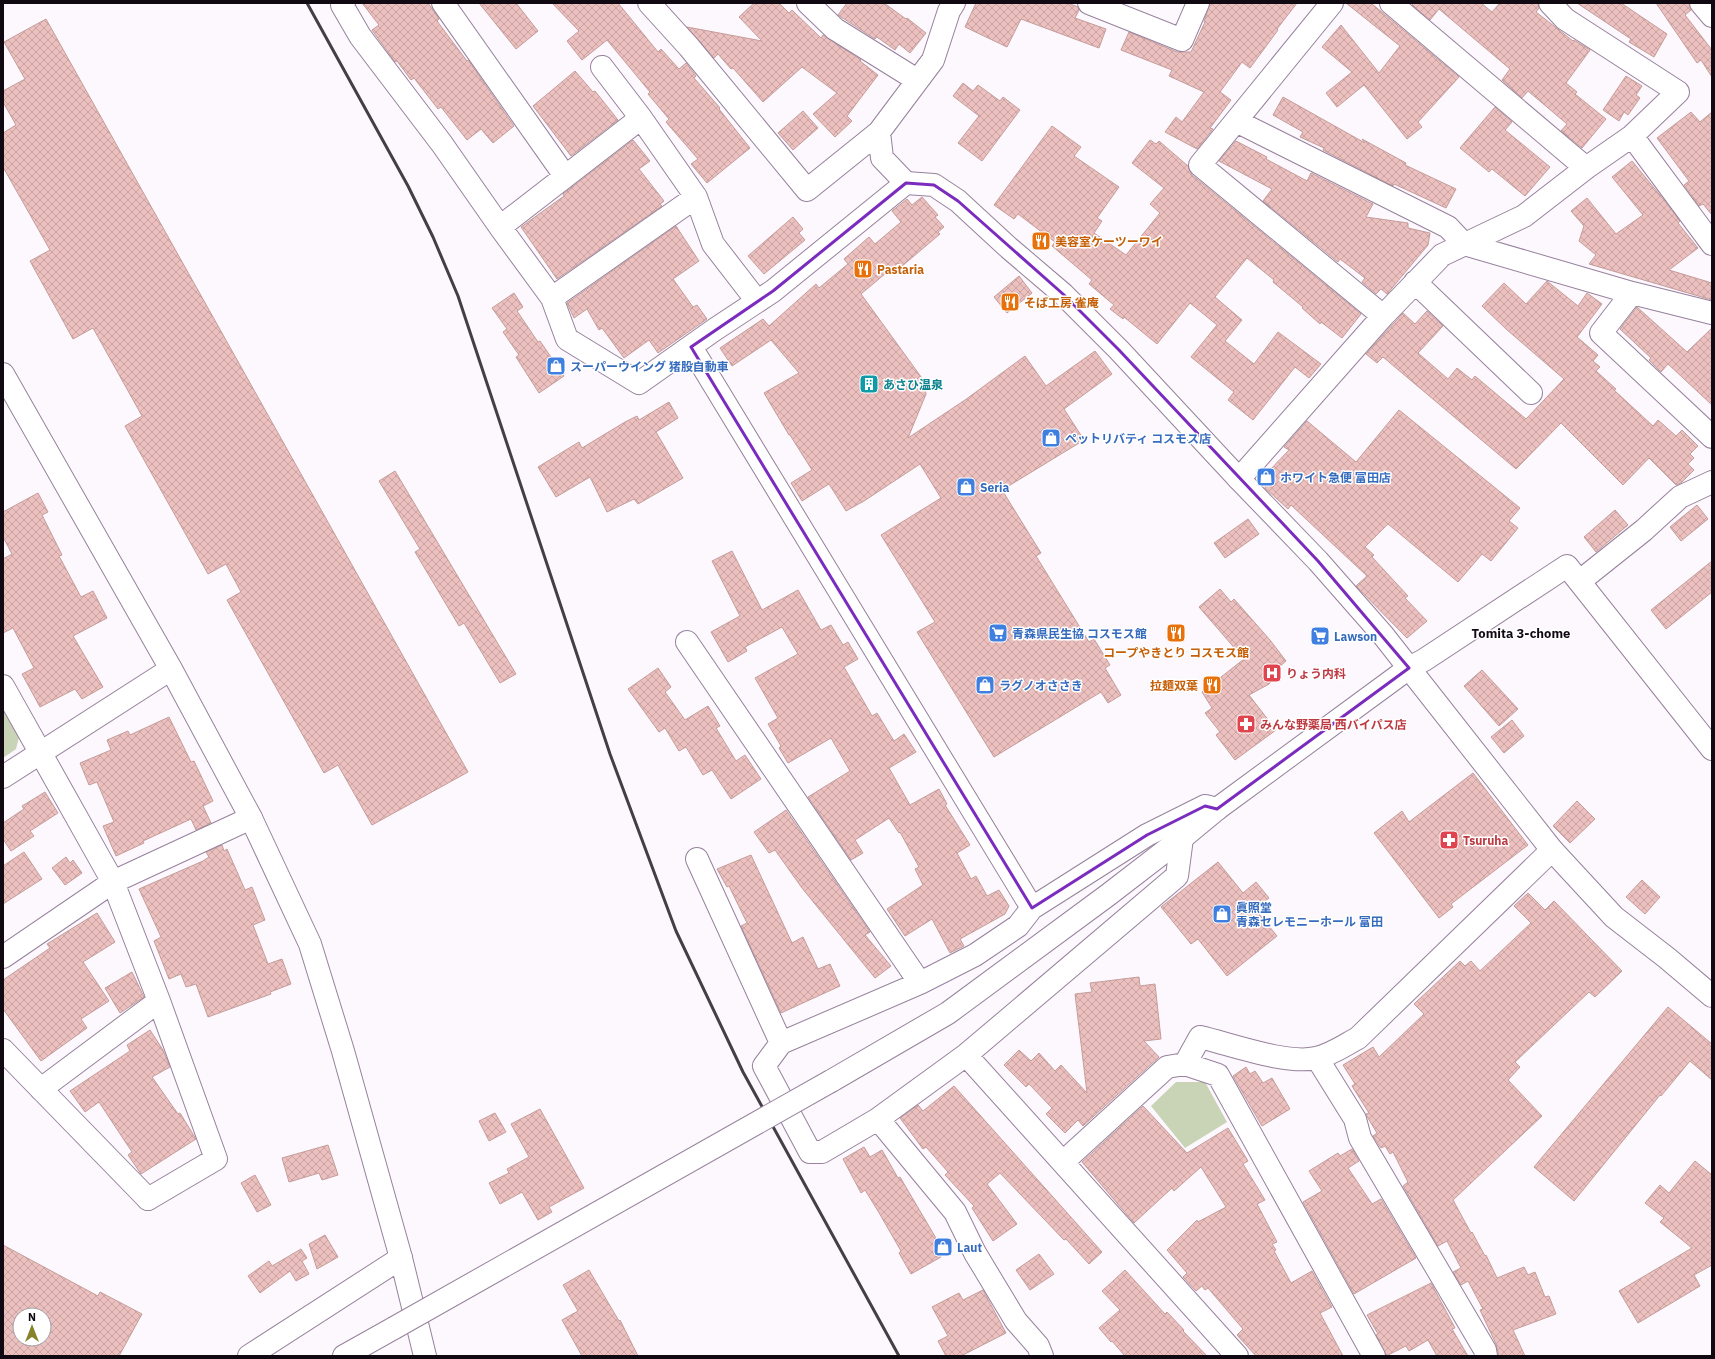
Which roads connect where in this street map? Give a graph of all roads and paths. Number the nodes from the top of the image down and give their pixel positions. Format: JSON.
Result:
{"nodes":[{"id":1,"x":344,"y":3,"type":"edge"},
{"id":2,"x":443,"y":3,"type":"edge"},
{"id":3,"x":649,"y":3,"type":"edge"},
{"id":4,"x":808,"y":3,"type":"edge"},
{"id":5,"x":954,"y":3,"type":"edge"},
{"id":6,"x":1089,"y":3,"type":"edge"},
{"id":7,"x":1198,"y":3,"type":"edge"},
{"id":8,"x":1332,"y":3,"type":"edge"},
{"id":9,"x":1391,"y":3,"type":"edge"},
{"id":10,"x":1550,"y":3,"type":"edge"},
{"id":11,"x":1701,"y":3,"type":"edge"},
{"id":12,"x":1712,"y":16,"type":"edge"},
{"id":13,"x":602,"y":67,"type":"dead end"},
{"id":14,"x":917,"y":80,"type":"junction"},
{"id":15,"x":641,"y":118,"type":"junction"},
{"id":16,"x":1236,"y":121,"type":"junction"},
{"id":17,"x":879,"y":132,"type":"junction"},
{"id":18,"x":1632,"y":136,"type":"junction"},
{"id":19,"x":1586,"y":168,"type":"junction"},
{"id":20,"x":565,"y":176,"type":"junction"},
{"id":21,"x":906,"y":183,"type":"junction"},
{"id":22,"x":696,"y":196,"type":"junction"},
{"id":23,"x":500,"y":227,"type":"junction"},
{"id":24,"x":1464,"y":244,"type":"junction"},
{"id":25,"x":1712,"y":244,"type":"edge"},
{"id":26,"x":1415,"y":282,"type":"junction"},
{"id":27,"x":1632,"y":292,"type":"junction"},
{"id":28,"x":552,"y":298,"type":"junction"},
{"id":29,"x":757,"y":302,"type":"junction"},
{"id":30,"x":1712,"y":313,"type":"edge"},
{"id":31,"x":1383,"y":316,"type":"junction"},
{"id":32,"x":692,"y":346,"type":"junction"},
{"id":33,"x":3,"y":374,"type":"edge"},
{"id":34,"x":1531,"y":393,"type":"dead end"},
{"id":35,"x":1712,"y":437,"type":"edge"},
{"id":36,"x":1239,"y":479,"type":"junction"},
{"id":37,"x":1712,"y":482,"type":"edge"},
{"id":38,"x":1580,"y":581,"type":"junction"},
{"id":39,"x":687,"y":642,"type":"dead end"},
{"id":40,"x":1409,"y":668,"type":"junction"},
{"id":41,"x":171,"y":669,"type":"junction"},
{"id":42,"x":3,"y":686,"type":"edge"},
{"id":43,"x":1712,"y":749,"type":"edge"},
{"id":44,"x":41,"y":753,"type":"junction"},
{"id":45,"x":3,"y":778,"type":"edge"},
{"id":46,"x":1218,"y":809,"type":"junction"},
{"id":47,"x":251,"y":818,"type":"junction"},
{"id":48,"x":1182,"y":838,"type":"junction"},
{"id":49,"x":1552,"y":850,"type":"junction"},
{"id":50,"x":697,"y":859,"type":"dead end"},
{"id":51,"x":113,"y":882,"type":"junction"},
{"id":52,"x":1032,"y":908,"type":"junction"},
{"id":53,"x":3,"y":957,"type":"edge"},
{"id":54,"x":920,"y":983,"type":"junction"},
{"id":55,"x":1712,"y":996,"type":"edge"},
{"id":56,"x":160,"y":1001,"type":"junction"},
{"id":57,"x":780,"y":1043,"type":"junction"},
{"id":58,"x":3,"y":1050,"type":"edge"},
{"id":59,"x":966,"y":1055,"type":"junction"},
{"id":60,"x":1317,"y":1058,"type":"junction"},
{"id":61,"x":1184,"y":1064,"type":"junction"},
{"id":62,"x":41,"y":1089,"type":"junction"},
{"id":63,"x":878,"y":1119,"type":"junction"},
{"id":64,"x":1063,"y":1162,"type":"junction"},
{"id":65,"x":401,"y":1258,"type":"junction"},
{"id":66,"x":250,"y":1356,"type":"edge"},
{"id":67,"x":344,"y":1356,"type":"edge"},
{"id":68,"x":425,"y":1356,"type":"edge"},
{"id":69,"x":1042,"y":1356,"type":"edge"},
{"id":70,"x":1237,"y":1356,"type":"edge"},
{"id":71,"x":1374,"y":1356,"type":"edge"},
{"id":72,"x":1486,"y":1356,"type":"edge"}],
"edges":[{"from":1,"to":23,"type":"street"},
{"from":2,"to":20,"type":"street"},
{"from":3,"to":17,"type":"street"},
{"from":4,"to":14,"type":"street"},
{"from":5,"to":14,"type":"street"},
{"from":6,"to":7,"type":"street"},
{"from":8,"to":16,"type":"street"},
{"from":9,"to":19,"type":"street"},
{"from":10,"to":18,"type":"street"},
{"from":11,"to":12,"type":"street"},
{"from":13,"to":15,"type":"street"},
{"from":14,"to":17,"type":"street"},
{"from":15,"to":20,"type":"street"},
{"from":15,"to":22,"type":"street"},
{"from":16,"to":24,"type":"street"},
{"from":16,"to":31,"type":"street"},
{"from":17,"to":21,"type":"street"},
{"from":18,"to":19,"type":"street"},
{"from":18,"to":25,"type":"street"},
{"from":19,"to":24,"type":"street"},
{"from":20,"to":23,"type":"street"},
{"from":21,"to":29,"type":"street"},
{"from":21,"to":36,"type":"street"},
{"from":22,"to":28,"type":"street"},
{"from":22,"to":29,"type":"street"},
{"from":23,"to":28,"type":"street"},
{"from":24,"to":26,"type":"street"},
{"from":24,"to":27,"type":"street"},
{"from":26,"to":31,"type":"street"},
{"from":26,"to":34,"type":"street"},
{"from":27,"to":30,"type":"street"},
{"from":27,"to":35,"type":"street"},
{"from":28,"to":32,"type":"street"},
{"from":29,"to":32,"type":"street"},
{"from":31,"to":36,"type":"street"},
{"from":32,"to":52,"type":"street"},
{"from":33,"to":41,"type":"street"},
{"from":36,"to":40,"type":"street"},
{"from":37,"to":38,"type":"street"},
{"from":38,"to":40,"type":"street"},
{"from":38,"to":43,"type":"street"},
{"from":39,"to":54,"type":"street"},
{"from":40,"to":46,"type":"street"},
{"from":40,"to":49,"type":"street"},
{"from":41,"to":44,"type":"street"},
{"from":41,"to":47,"type":"street"},
{"from":42,"to":44,"type":"street"},
{"from":44,"to":45,"type":"street"},
{"from":44,"to":51,"type":"street"},
{"from":46,"to":48,"type":"street"},
{"from":46,"to":52,"type":"street"},
{"from":47,"to":51,"type":"street"},
{"from":47,"to":65,"type":"street"},
{"from":48,"to":59,"type":"street"},
{"from":48,"to":67,"type":"street","bridge":true},
{"from":49,"to":55,"type":"street"},
{"from":49,"to":60,"type":"street"},
{"from":50,"to":57,"type":"street"},
{"from":51,"to":53,"type":"street"},
{"from":51,"to":56,"type":"street"},
{"from":52,"to":54,"type":"street"},
{"from":54,"to":57,"type":"street"},
{"from":56,"to":62,"type":"street"},
{"from":56,"to":62,"type":"street"},
{"from":57,"to":63,"type":"street"},
{"from":58,"to":62,"type":"street"},
{"from":59,"to":63,"type":"street"},
{"from":59,"to":64,"type":"street"},
{"from":60,"to":61,"type":"street"},
{"from":60,"to":72,"type":"street"},
{"from":61,"to":64,"type":"street"},
{"from":61,"to":71,"type":"street"},
{"from":63,"to":69,"type":"street"},
{"from":64,"to":70,"type":"street"},
{"from":65,"to":66,"type":"street"},
{"from":65,"to":68,"type":"street"}]}
